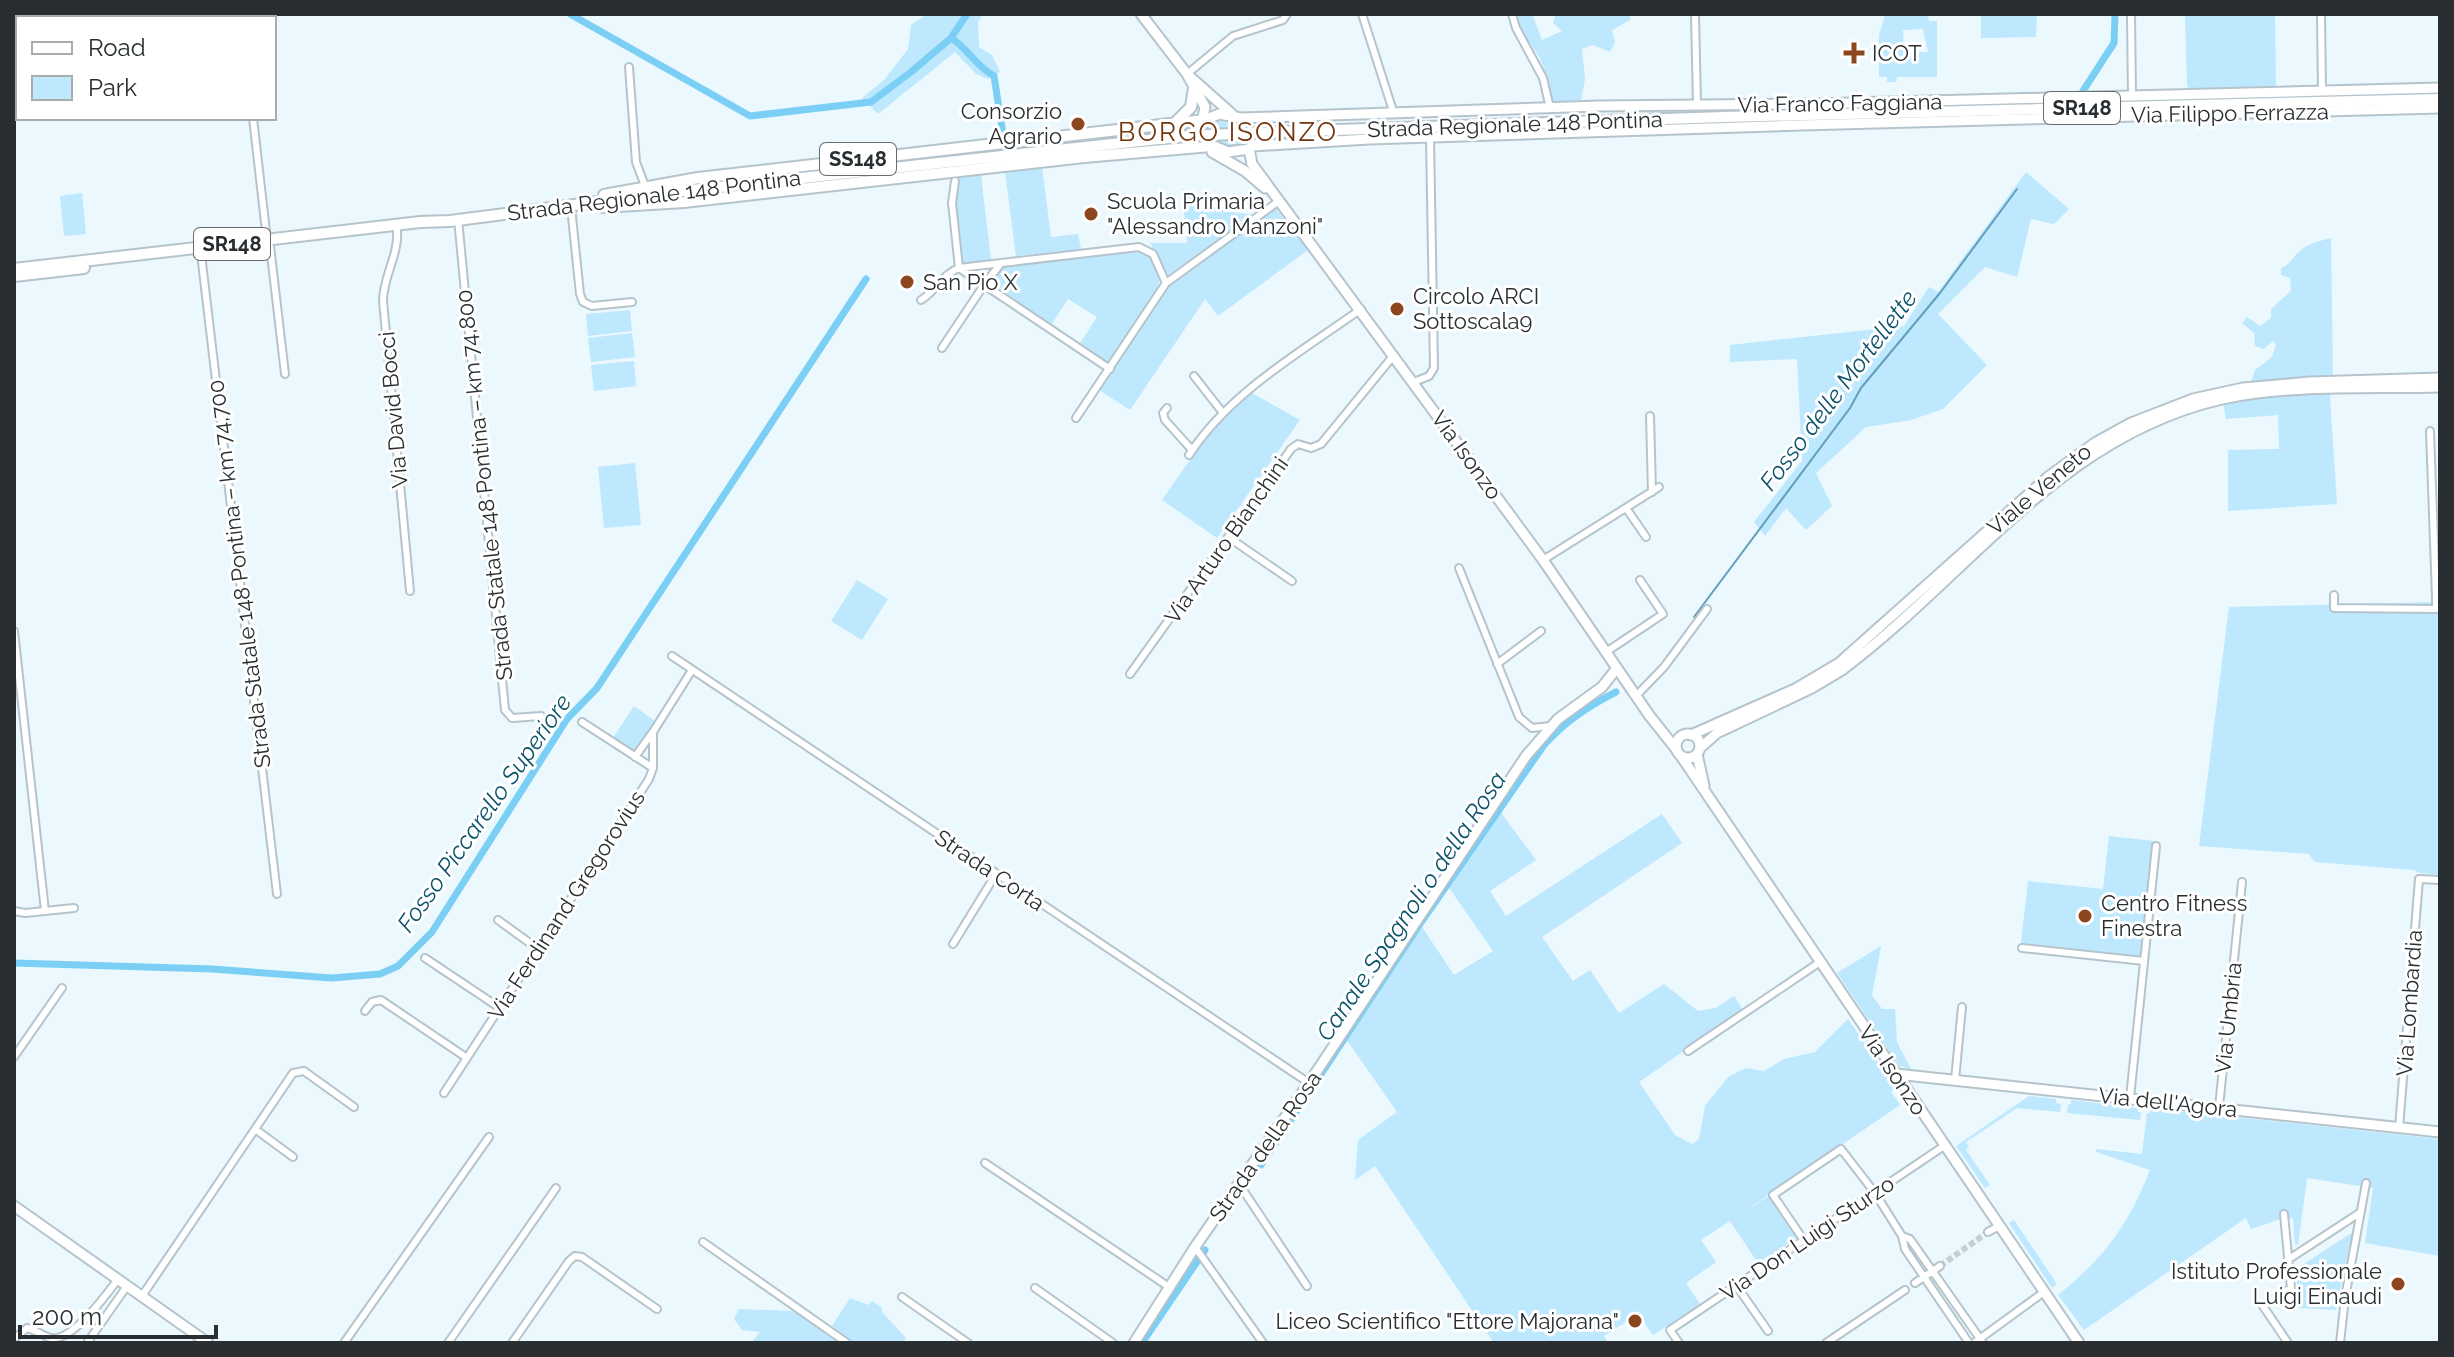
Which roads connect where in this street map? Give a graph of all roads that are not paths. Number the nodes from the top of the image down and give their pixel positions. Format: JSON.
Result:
{"nodes":[{"id":1,"x":1141,"y":14,"type":"edge"},
{"id":2,"x":1287,"y":14,"type":"edge"},
{"id":3,"x":1362,"y":14,"type":"edge"},
{"id":4,"x":1512,"y":14,"type":"edge"},
{"id":5,"x":1695,"y":14,"type":"edge"},
{"id":6,"x":2131,"y":14,"type":"edge"},
{"id":7,"x":2321,"y":14,"type":"edge"},
{"id":8,"x":629,"y":67,"type":"dead end"},
{"id":9,"x":1187,"y":74,"type":"junction"},
{"id":10,"x":1194,"y":88,"type":"junction"},
{"id":11,"x":2440,"y":88,"type":"edge"},
{"id":12,"x":2322,"y":92,"type":"junction"},
{"id":13,"x":2132,"y":97,"type":"junction"},
{"id":14,"x":2440,"y":99,"type":"edge"},
{"id":15,"x":1219,"y":104,"type":"junction"},
{"id":16,"x":1697,"y":105,"type":"junction"},
{"id":17,"x":1550,"y":108,"type":"junction"},
{"id":18,"x":2440,"y":108,"type":"edge"},
{"id":19,"x":1394,"y":114,"type":"junction"},
{"id":20,"x":1238,"y":117,"type":"junction"},
{"id":21,"x":1267,"y":117,"type":"junction"},
{"id":22,"x":253,"y":120,"type":"edge"},
{"id":23,"x":1205,"y":120,"type":"junction"},
{"id":24,"x":1175,"y":123,"type":"junction"},
{"id":25,"x":1430,"y":138,"type":"junction"},
{"id":26,"x":1272,"y":144,"type":"junction"},
{"id":27,"x":1211,"y":146,"type":"junction"},
{"id":28,"x":1197,"y":147,"type":"junction"},
{"id":29,"x":1251,"y":147,"type":"junction"},
{"id":30,"x":1232,"y":152,"type":"junction"},
{"id":31,"x":1256,"y":174,"type":"junction"},
{"id":32,"x":956,"y":176,"type":"junction"},
{"id":33,"x":645,"y":186,"type":"junction"},
{"id":34,"x":1279,"y":201,"type":"junction"},
{"id":35,"x":571,"y":207,"type":"junction"},
{"id":36,"x":544,"y":208,"type":"junction"},
{"id":37,"x":454,"y":220,"type":"junction"},
{"id":38,"x":397,"y":231,"type":"junction"},
{"id":39,"x":269,"y":243,"type":"junction"},
{"id":40,"x":201,"y":254,"type":"junction"},
{"id":41,"x":1002,"y":264,"type":"junction"},
{"id":42,"x":959,"y":268,"type":"junction"},
{"id":43,"x":14,"y":269,"type":"edge"},
{"id":44,"x":14,"y":276,"type":"edge"},
{"id":45,"x":1166,"y":283,"type":"junction"},
{"id":46,"x":984,"y":285,"type":"junction"},
{"id":47,"x":1004,"y":299,"type":"junction"},
{"id":48,"x":921,"y":300,"type":"dead end"},
{"id":49,"x":632,"y":302,"type":"dead end"},
{"id":50,"x":1361,"y":309,"type":"junction"},
{"id":51,"x":942,"y":348,"type":"dead end"},
{"id":52,"x":1394,"y":355,"type":"junction"},
{"id":53,"x":1110,"y":369,"type":"junction"},
{"id":54,"x":285,"y":374,"type":"dead end"},
{"id":55,"x":1194,"y":376,"type":"dead end"},
{"id":56,"x":2440,"y":378,"type":"edge"},
{"id":57,"x":1414,"y":382,"type":"junction"},
{"id":58,"x":2440,"y":387,"type":"edge"},
{"id":59,"x":1167,"y":408,"type":"dead end"},
{"id":60,"x":1223,"y":413,"type":"junction"},
{"id":61,"x":1650,"y":416,"type":"dead end"},
{"id":62,"x":1076,"y":418,"type":"dead end"},
{"id":63,"x":2430,"y":431,"type":"dead end"},
{"id":64,"x":1626,"y":508,"type":"junction"},
{"id":65,"x":1228,"y":537,"type":"junction"},
{"id":66,"x":1646,"y":537,"type":"dead end"},
{"id":67,"x":1543,"y":560,"type":"junction"},
{"id":68,"x":1459,"y":568,"type":"dead end"},
{"id":69,"x":1640,"y":580,"type":"dead end"},
{"id":70,"x":1292,"y":581,"type":"dead end"},
{"id":71,"x":410,"y":591,"type":"dead end"},
{"id":72,"x":2334,"y":595,"type":"dead end"},
{"id":73,"x":2438,"y":597,"type":"edge"},
{"id":74,"x":1707,"y":609,"type":"dead end"},
{"id":75,"x":14,"y":631,"type":"edge"},
{"id":76,"x":1541,"y":631,"type":"dead end"},
{"id":77,"x":1606,"y":652,"type":"junction"},
{"id":78,"x":672,"y":656,"type":"dead end"},
{"id":79,"x":1497,"y":664,"type":"junction"},
{"id":80,"x":1617,"y":668,"type":"junction"},
{"id":81,"x":692,"y":670,"type":"junction"},
{"id":82,"x":1130,"y":674,"type":"dead end"},
{"id":83,"x":1627,"y":683,"type":"junction"},
{"id":84,"x":1602,"y":687,"type":"junction"},
{"id":85,"x":1636,"y":696,"type":"junction"},
{"id":86,"x":1649,"y":715,"type":"junction"},
{"id":87,"x":541,"y":716,"type":"dead end"},
{"id":88,"x":582,"y":722,"type":"dead end"},
{"id":89,"x":1551,"y":726,"type":"junction"},
{"id":90,"x":653,"y":732,"type":"junction"},
{"id":91,"x":1688,"y":735,"type":"junction"},
{"id":92,"x":1698,"y":751,"type":"junction"},
{"id":93,"x":1679,"y":752,"type":"junction"},
{"id":94,"x":635,"y":757,"type":"junction"},
{"id":95,"x":653,"y":768,"type":"junction"},
{"id":96,"x":1708,"y":797,"type":"junction"},
{"id":97,"x":2156,"y":846,"type":"dead end"},
{"id":98,"x":996,"y":874,"type":"junction"},
{"id":99,"x":2440,"y":880,"type":"edge"},
{"id":100,"x":2242,"y":882,"type":"dead end"},
{"id":101,"x":277,"y":894,"type":"dead end"},
{"id":102,"x":74,"y":908,"type":"dead end"},
{"id":103,"x":14,"y":911,"type":"edge"},
{"id":104,"x":45,"y":911,"type":"junction"},
{"id":105,"x":498,"y":920,"type":"dead end"},
{"id":106,"x":953,"y":944,"type":"dead end"},
{"id":107,"x":2022,"y":948,"type":"dead end"},
{"id":108,"x":538,"y":949,"type":"junction"},
{"id":109,"x":425,"y":958,"type":"dead end"},
{"id":110,"x":2144,"y":961,"type":"junction"},
{"id":111,"x":1820,"y":962,"type":"junction"},
{"id":112,"x":62,"y":988,"type":"dead end"},
{"id":113,"x":1962,"y":1007,"type":"dead end"},
{"id":114,"x":500,"y":1008,"type":"junction"},
{"id":115,"x":365,"y":1011,"type":"dead end"},
{"id":116,"x":1688,"y":1051,"type":"dead end"},
{"id":117,"x":14,"y":1057,"type":"edge"},
{"id":118,"x":467,"y":1058,"type":"junction"},
{"id":119,"x":1896,"y":1074,"type":"junction"},
{"id":120,"x":1955,"y":1080,"type":"junction"},
{"id":121,"x":1309,"y":1083,"type":"junction"},
{"id":122,"x":444,"y":1093,"type":"dead end"},
{"id":123,"x":2130,"y":1098,"type":"junction"},
{"id":124,"x":354,"y":1107,"type":"dead end"},
{"id":125,"x":2219,"y":1107,"type":"junction"},
{"id":126,"x":2399,"y":1128,"type":"junction"},
{"id":127,"x":255,"y":1129,"type":"junction"},
{"id":128,"x":2440,"y":1132,"type":"edge"},
{"id":129,"x":489,"y":1137,"type":"dead end"},
{"id":130,"x":1944,"y":1146,"type":"junction"},
{"id":131,"x":293,"y":1157,"type":"dead end"},
{"id":132,"x":985,"y":1163,"type":"dead end"},
{"id":133,"x":2366,"y":1183,"type":"dead end"},
{"id":134,"x":1239,"y":1184,"type":"junction"},
{"id":135,"x":556,"y":1188,"type":"dead end"},
{"id":136,"x":1875,"y":1193,"type":"junction"},
{"id":137,"x":14,"y":1206,"type":"edge"},
{"id":138,"x":2361,"y":1212,"type":"junction"},
{"id":139,"x":2284,"y":1214,"type":"dead end"},
{"id":140,"x":1999,"y":1226,"type":"junction"},
{"id":141,"x":1988,"y":1232,"type":"tunnel mouth"},
{"id":142,"x":1902,"y":1236,"type":"junction"},
{"id":143,"x":1803,"y":1239,"type":"junction"},
{"id":144,"x":703,"y":1242,"type":"dead end"},
{"id":145,"x":1195,"y":1247,"type":"junction"},
{"id":146,"x":2289,"y":1259,"type":"junction"},
{"id":147,"x":1940,"y":1266,"type":"tunnel mouth"},
{"id":148,"x":1932,"y":1271,"type":"junction"},
{"id":149,"x":1924,"y":1277,"type":"junction"},
{"id":150,"x":118,"y":1279,"type":"junction"},
{"id":151,"x":1915,"y":1283,"type":"dead end"},
{"id":152,"x":1736,"y":1285,"type":"junction"},
{"id":153,"x":127,"y":1286,"type":"junction"},
{"id":154,"x":1307,"y":1286,"type":"dead end"},
{"id":155,"x":1169,"y":1287,"type":"junction"},
{"id":156,"x":1035,"y":1288,"type":"dead end"},
{"id":157,"x":1905,"y":1290,"type":"dead end"},
{"id":158,"x":2044,"y":1292,"type":"junction"},
{"id":159,"x":142,"y":1296,"type":"junction"},
{"id":160,"x":902,"y":1297,"type":"dead end"},
{"id":161,"x":657,"y":1309,"type":"dead end"},
{"id":162,"x":1768,"y":1331,"type":"dead end"},
{"id":163,"x":14,"y":1339,"type":"edge"},
{"id":164,"x":58,"y":1340,"type":"edge"},
{"id":165,"x":1976,"y":1342,"type":"edge"},
{"id":166,"x":87,"y":1343,"type":"edge"},
{"id":167,"x":208,"y":1343,"type":"edge"},
{"id":168,"x":344,"y":1343,"type":"edge"},
{"id":169,"x":448,"y":1343,"type":"edge"},
{"id":170,"x":512,"y":1343,"type":"edge"},
{"id":171,"x":847,"y":1343,"type":"edge"},
{"id":172,"x":968,"y":1343,"type":"edge"},
{"id":173,"x":1113,"y":1343,"type":"edge"},
{"id":174,"x":1134,"y":1343,"type":"edge"},
{"id":175,"x":1263,"y":1343,"type":"edge"},
{"id":176,"x":1679,"y":1343,"type":"edge"},
{"id":177,"x":1826,"y":1343,"type":"edge"},
{"id":178,"x":2079,"y":1343,"type":"edge"},
{"id":179,"x":2288,"y":1343,"type":"edge"},
{"id":180,"x":2340,"y":1343,"type":"edge"}],
"edges":[{"from":1,"to":9,"type":"street"},
{"from":2,"to":9,"type":"street"},
{"from":3,"to":19,"type":"street"},
{"from":4,"to":17,"type":"street"},
{"from":5,"to":16,"type":"street"},
{"from":6,"to":13,"type":"street"},
{"from":7,"to":12,"type":"street"},
{"from":8,"to":33,"type":"street"},
{"from":9,"to":10,"type":"street"},
{"from":9,"to":15,"type":"street"},
{"from":10,"to":23,"type":"street"},
{"from":10,"to":24,"type":"main road"},
{"from":11,"to":12,"type":"street","name":"Via Franco Faggiana"},
{"from":12,"to":13,"type":"street","name":"Via Franco Faggiana"},
{"from":13,"to":16,"type":"street","name":"Via Franco Faggiana"},
{"from":14,"to":36,"type":"main road","name":"Strada Regionale 148 Pontina","number":"SR148","bridge":true},
{"from":15,"to":20,"type":"street"},
{"from":15,"to":21,"type":"street"},
{"from":16,"to":17,"type":"street","name":"Via Franco Faggiana"},
{"from":17,"to":19,"type":"street","name":"Via Franco Faggiana"},
{"from":18,"to":25,"type":"street","name":"Via Filippo Ferrazza"},
{"from":19,"to":21,"type":"street","name":"Via Franco Faggiana"},
{"from":20,"to":21,"type":"street","name":"Via Franco Faggiana"},
{"from":20,"to":23,"type":"street"},
{"from":20,"to":29,"type":"street"},
{"from":22,"to":39,"type":"street"},
{"from":23,"to":24,"type":"main road","number":"SS148"},
{"from":23,"to":27,"type":"street"},
{"from":24,"to":33,"type":"main road","number":"SS148"},
{"from":25,"to":26,"type":"street","name":"Via Filippo Ferrazza"},
{"from":25,"to":57,"type":"street"},
{"from":26,"to":29,"type":"street","name":"Via Filippo Ferrazza"},
{"from":26,"to":31,"type":"street"},
{"from":27,"to":28,"type":"main road"},
{"from":27,"to":30,"type":"street"},
{"from":28,"to":31,"type":"street"},
{"from":28,"to":32,"type":"main road"},
{"from":29,"to":30,"type":"street"},
{"from":29,"to":31,"type":"street"},
{"from":30,"to":31,"type":"street"},
{"from":31,"to":34,"type":"street","name":"Via Isonzo"},
{"from":32,"to":35,"type":"main road"},
{"from":32,"to":42,"type":"street"},
{"from":33,"to":36,"type":"main road","number":"SS148"},
{"from":34,"to":45,"type":"street"},
{"from":34,"to":50,"type":"street","name":"Via Isonzo"},
{"from":35,"to":36,"type":"main road"},
{"from":35,"to":49,"type":"street"},
{"from":36,"to":37,"type":"main road","name":"Strada Regionale 148 Pontina","number":"SR148"},
{"from":37,"to":38,"type":"main road","name":"Strada Regionale 148 Pontina","number":"SR148"},
{"from":37,"to":39,"type":"main road","name":"Strada Regionale 148 Pontina","number":"SR148"},
{"from":37,"to":87,"type":"street","name":"Strada Statale 148 Pontina – km 74,800"},
{"from":38,"to":39,"type":"main road","name":"Strada Regionale 148 Pontina","number":"SR148"},
{"from":38,"to":71,"type":"street","name":"Via David Bocci"},
{"from":39,"to":40,"type":"main road","name":"Strada Regionale 148 Pontina","number":"SR148"},
{"from":39,"to":43,"type":"main road","name":"Strada Regionale 148 Pontina","number":"SR148"},
{"from":39,"to":54,"type":"street"},
{"from":40,"to":44,"type":"main road","name":"Strada Regionale 148 Pontina","number":"SR148"},
{"from":40,"to":101,"type":"street","name":"Strada Statale 148 Pontina – km 74,700"},
{"from":41,"to":42,"type":"street"},
{"from":41,"to":45,"type":"street"},
{"from":41,"to":47,"type":"street"},
{"from":42,"to":46,"type":"street"},
{"from":42,"to":48,"type":"street"},
{"from":45,"to":53,"type":"street"},
{"from":46,"to":47,"type":"street"},
{"from":46,"to":51,"type":"street"},
{"from":47,"to":53,"type":"street"},
{"from":50,"to":52,"type":"street","name":"Via Isonzo"},
{"from":50,"to":60,"type":"street"},
{"from":52,"to":57,"type":"street","name":"Via Isonzo"},
{"from":52,"to":65,"type":"street","name":"Via Arturo Bianchini"},
{"from":53,"to":62,"type":"street"},
{"from":55,"to":60,"type":"street"},
{"from":56,"to":91,"type":"street","name":"Viale Veneto"},
{"from":57,"to":67,"type":"street","name":"Via Isonzo"},
{"from":58,"to":92,"type":"street","name":"Viale Veneto"},
{"from":59,"to":60,"type":"street"},
{"from":61,"to":64,"type":"street"},
{"from":63,"to":73,"type":"street"},
{"from":64,"to":66,"type":"street"},
{"from":64,"to":67,"type":"street"},
{"from":65,"to":70,"type":"street"},
{"from":65,"to":82,"type":"street","name":"Via Arturo Bianchini"},
{"from":67,"to":77,"type":"street","name":"Via Isonzo"},
{"from":68,"to":79,"type":"street"},
{"from":69,"to":77,"type":"street"},
{"from":72,"to":73,"type":"street"},
{"from":74,"to":85,"type":"street"},
{"from":75,"to":104,"type":"street"},
{"from":76,"to":79,"type":"street"},
{"from":77,"to":80,"type":"street","name":"Via Isonzo"},
{"from":78,"to":81,"type":"street","name":"Strada Corta"},
{"from":79,"to":89,"type":"street"},
{"from":80,"to":83,"type":"street","name":"Via Isonzo"},
{"from":80,"to":84,"type":"street","name":"Strada della Rosa"},
{"from":81,"to":90,"type":"street"},
{"from":81,"to":98,"type":"street","name":"Strada Corta"},
{"from":83,"to":84,"type":"street","name":"Strada della Rosa"},
{"from":83,"to":85,"type":"street","name":"Via Isonzo"},
{"from":84,"to":89,"type":"street","name":"Strada della Rosa"},
{"from":85,"to":86,"type":"street","name":"Via Isonzo"},
{"from":86,"to":91,"type":"street","name":"Via Isonzo"},
{"from":86,"to":93,"type":"street","name":"Via Isonzo"},
{"from":88,"to":94,"type":"street"},
{"from":89,"to":121,"type":"street","name":"Strada della Rosa"},
{"from":90,"to":94,"type":"street"},
{"from":90,"to":95,"type":"street","name":"Via Ferdinand Gregorovius"},
{"from":91,"to":92,"type":"street","name":"Via Isonzo"},
{"from":91,"to":93,"type":"street"},
{"from":92,"to":93,"type":"street"},
{"from":92,"to":96,"type":"street","name":"Via Isonzo"},
{"from":93,"to":96,"type":"street","name":"Via Isonzo"},
{"from":94,"to":95,"type":"street"},
{"from":95,"to":108,"type":"street","name":"Via Ferdinand Gregorovius"},
{"from":96,"to":111,"type":"street","name":"Via Isonzo"},
{"from":97,"to":110,"type":"street"},
{"from":98,"to":106,"type":"street"},
{"from":98,"to":121,"type":"street","name":"Strada Corta"},
{"from":99,"to":126,"type":"street","name":"Via Lombardia"},
{"from":100,"to":125,"type":"street","name":"Via Umbria"},
{"from":102,"to":104,"type":"street"},
{"from":103,"to":104,"type":"street"},
{"from":105,"to":108,"type":"street"},
{"from":107,"to":110,"type":"street"},
{"from":108,"to":114,"type":"street","name":"Via Ferdinand Gregorovius"},
{"from":109,"to":114,"type":"street"},
{"from":110,"to":123,"type":"street"},
{"from":111,"to":116,"type":"street"},
{"from":111,"to":119,"type":"street","name":"Via Isonzo"},
{"from":112,"to":117,"type":"street"},
{"from":113,"to":120,"type":"street"},
{"from":114,"to":118,"type":"street","name":"Via Ferdinand Gregorovius"},
{"from":115,"to":118,"type":"street"},
{"from":118,"to":122,"type":"street","name":"Via Ferdinand Gregorovius"},
{"from":119,"to":120,"type":"street","name":"Via dell'Agora"},
{"from":119,"to":130,"type":"street","name":"Via Isonzo"},
{"from":120,"to":123,"type":"street","name":"Via dell'Agora"},
{"from":121,"to":134,"type":"street","name":"Strada della Rosa"},
{"from":123,"to":125,"type":"street","name":"Via dell'Agora"},
{"from":124,"to":127,"type":"street"},
{"from":125,"to":126,"type":"street","name":"Via dell'Agora"},
{"from":126,"to":128,"type":"street","name":"Via dell'Agora"},
{"from":127,"to":131,"type":"street"},
{"from":127,"to":159,"type":"street"},
{"from":129,"to":168,"type":"street"},
{"from":130,"to":136,"type":"street","name":"Via Don Luigi Sturzo"},
{"from":130,"to":140,"type":"street","name":"Via Isonzo"},
{"from":132,"to":155,"type":"street"},
{"from":133,"to":138,"type":"street"},
{"from":134,"to":145,"type":"street","name":"Strada della Rosa"},
{"from":134,"to":154,"type":"street"},
{"from":135,"to":169,"type":"street"},
{"from":136,"to":142,"type":"street"},
{"from":136,"to":143,"type":"street","name":"Via Don Luigi Sturzo"},
{"from":136,"to":143,"type":"street"},
{"from":137,"to":150,"type":"street"},
{"from":138,"to":146,"type":"street"},
{"from":138,"to":180,"type":"street"},
{"from":139,"to":146,"type":"street"},
{"from":140,"to":141,"type":"street"},
{"from":140,"to":158,"type":"street","name":"Via Isonzo"},
{"from":142,"to":148,"type":"street"},
{"from":142,"to":149,"type":"street"},
{"from":143,"to":152,"type":"street","name":"Via Don Luigi Sturzo"},
{"from":144,"to":171,"type":"street"},
{"from":145,"to":155,"type":"street","name":"Strada della Rosa"},
{"from":145,"to":175,"type":"street"},
{"from":146,"to":179,"type":"street"},
{"from":147,"to":148,"type":"street"},
{"from":148,"to":149,"type":"street"},
{"from":148,"to":165,"type":"street"},
{"from":149,"to":151,"type":"street"},
{"from":149,"to":165,"type":"street"},
{"from":150,"to":153,"type":"street"},
{"from":150,"to":164,"type":"street"},
{"from":152,"to":162,"type":"street"},
{"from":152,"to":176,"type":"street","name":"Via Don Luigi Sturzo"},
{"from":153,"to":159,"type":"street"},
{"from":153,"to":166,"type":"street"},
{"from":155,"to":174,"type":"street","name":"Strada della Rosa"},
{"from":156,"to":173,"type":"street"},
{"from":157,"to":177,"type":"street"},
{"from":158,"to":165,"type":"street"},
{"from":158,"to":178,"type":"street","name":"Via Isonzo"},
{"from":159,"to":167,"type":"street"},
{"from":160,"to":172,"type":"street"},
{"from":161,"to":170,"type":"street"},
{"from":163,"to":164,"type":"street"}]}
